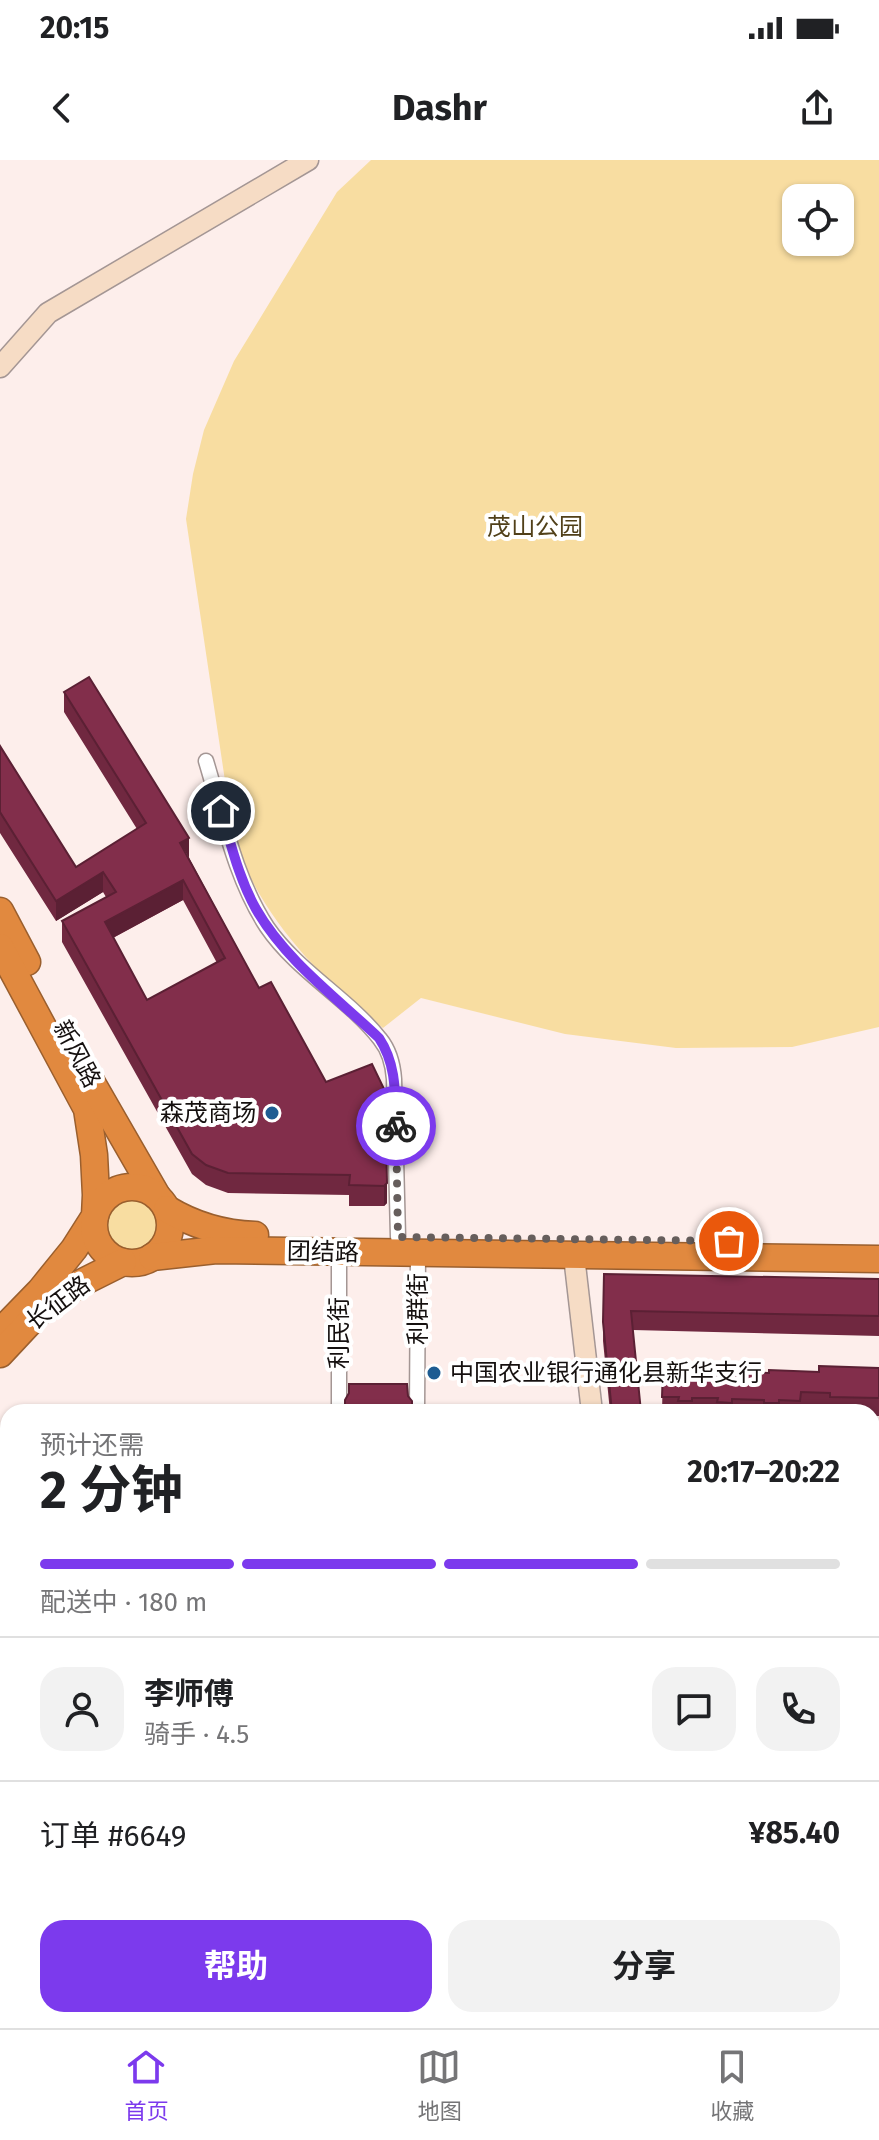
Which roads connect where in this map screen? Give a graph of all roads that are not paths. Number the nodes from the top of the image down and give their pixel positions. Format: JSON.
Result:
{"nodes":[{"id":1,"x":308,"y":160,"type":"edge"},
{"id":2,"x":0,"y":367,"type":"edge"},
{"id":3,"x":206,"y":761,"type":"dead end"},
{"id":4,"x":0,"y":911,"type":"edge"},
{"id":5,"x":0,"y":947,"type":"edge"},
{"id":6,"x":162,"y":1203,"type":"junction"},
{"id":7,"x":95,"y":1216,"type":"junction"},
{"id":8,"x":879,"y":1243,"type":"edge"},
{"id":9,"x":408,"y":1245,"type":"junction"},
{"id":10,"x":339,"y":1253,"type":"junction"},
{"id":11,"x":574,"y":1256,"type":"junction"},
{"id":12,"x":152,"y":1257,"type":"junction"},
{"id":13,"x":879,"y":1259,"type":"edge"},
{"id":14,"x":123,"y":1262,"type":"junction"},
{"id":15,"x":0,"y":1332,"type":"edge"},
{"id":16,"x":0,"y":1354,"type":"edge"},
{"id":17,"x":339,"y":1404,"type":"edge"},
{"id":18,"x":417,"y":1404,"type":"edge"},
{"id":19,"x":591,"y":1404,"type":"edge"}],
"edges":[{"from":1,"to":2,"type":"street"},
{"from":3,"to":9,"type":"street","name":"利群街"},
{"from":4,"to":6,"type":"highway","name":"新风路"},
{"from":5,"to":7,"type":"highway","name":"新风路"},
{"from":6,"to":7,"type":"highway"},
{"from":6,"to":9,"type":"highway","name":"团结路"},
{"from":6,"to":12,"type":"highway"},
{"from":7,"to":14,"type":"highway"},
{"from":7,"to":15,"type":"highway","name":"长征路"},
{"from":8,"to":9,"type":"highway","name":"团结路"},
{"from":9,"to":10,"type":"highway","name":"团结路"},
{"from":9,"to":11,"type":"highway","name":"团结路"},
{"from":9,"to":18,"type":"street","name":"利群街"},
{"from":10,"to":12,"type":"highway","name":"团结路"},
{"from":10,"to":17,"type":"street","name":"利民街"},
{"from":11,"to":13,"type":"highway","name":"团结路"},
{"from":11,"to":19,"type":"street"},
{"from":12,"to":14,"type":"highway"},
{"from":14,"to":16,"type":"highway","name":"长征路"}]}
